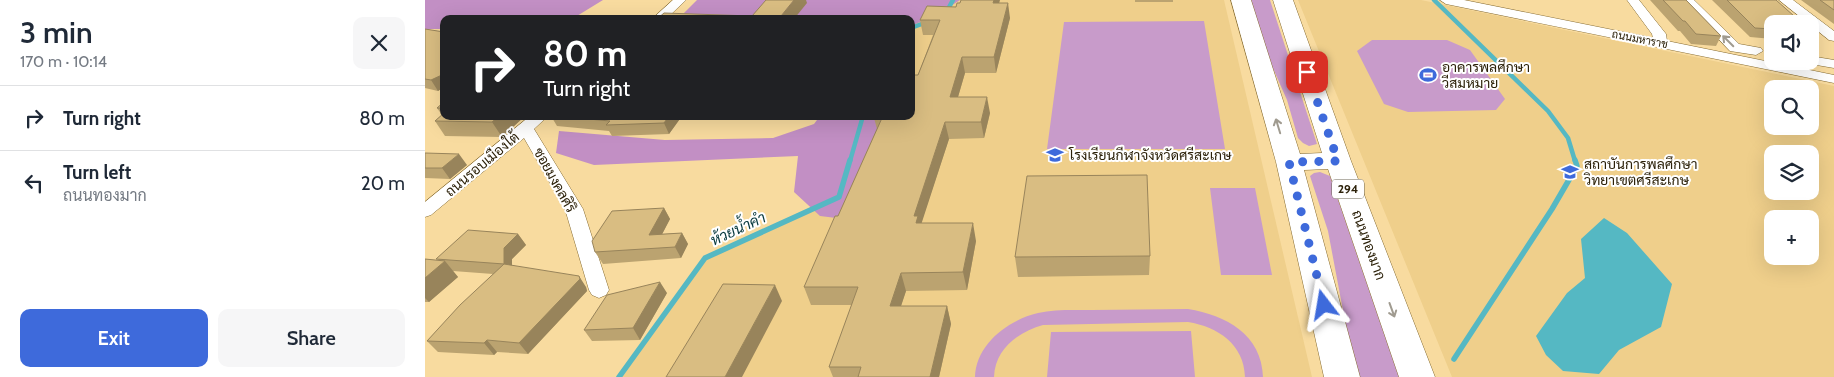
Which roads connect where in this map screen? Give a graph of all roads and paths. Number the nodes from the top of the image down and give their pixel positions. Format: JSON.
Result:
{"nodes":[{"id":1,"x":680,"y":0,"type":"edge"},
{"id":2,"x":1241,"y":0,"type":"edge"},
{"id":3,"x":1283,"y":0,"type":"edge"},
{"id":4,"x":1446,"y":0,"type":"edge"},
{"id":5,"x":1633,"y":0,"type":"edge"},
{"id":6,"x":1687,"y":0,"type":"edge"},
{"id":7,"x":1785,"y":0,"type":"edge"},
{"id":8,"x":663,"y":15,"type":"edge"},
{"id":9,"x":1834,"y":37,"type":"edge"},
{"id":10,"x":1661,"y":43,"type":"junction"},
{"id":11,"x":1764,"y":52,"type":"edge"},
{"id":12,"x":1764,"y":62,"type":"edge"},
{"id":13,"x":1819,"y":62,"type":"edge"},
{"id":14,"x":1834,"y":64,"type":"edge"},
{"id":15,"x":1801,"y":70,"type":"edge"},
{"id":16,"x":1834,"y":79,"type":"edge"},
{"id":17,"x":535,"y":120,"type":"edge"},
{"id":18,"x":526,"y":128,"type":"junction"},
{"id":19,"x":1338,"y":161,"type":"junction"},
{"id":20,"x":1289,"y":162,"type":"junction"},
{"id":21,"x":425,"y":211,"type":"edge"},
{"id":22,"x":599,"y":290,"type":"dead end"},
{"id":23,"x":1342,"y":377,"type":"edge"},
{"id":24,"x":1417,"y":377,"type":"edge"}],
"edges":[{"from":1,"to":8,"type":"street"},
{"from":20,"to":2,"type":"main road","one_way":true},
{"from":3,"to":19,"type":"main road","name":"ถนนทองมาก","number":"294"},
{"from":4,"to":10,"type":"street","name":"ถนนมหาราช"},
{"from":5,"to":10,"type":"street"},
{"from":11,"to":6,"type":"street","one_way":true},
{"from":7,"to":9,"type":"street"},
{"from":10,"to":12,"type":"street","name":"ถนนมหาราช"},
{"from":13,"to":14,"type":"street"},
{"from":15,"to":16,"type":"street","name":"ถนนมหาราช"},
{"from":17,"to":18,"type":"street","name":"ถนนรอบเมืองใต้"},
{"from":18,"to":21,"type":"street","name":"ถนนรอบเมืองใต้"},
{"from":18,"to":22,"type":"street","name":"ซอยมงคลศิริ"},
{"from":19,"to":20,"type":"main road"},
{"from":19,"to":24,"type":"main road","name":"ถนนทองมาก","number":"294","one_way":true},
{"from":20,"to":23,"type":"main road"}]}
